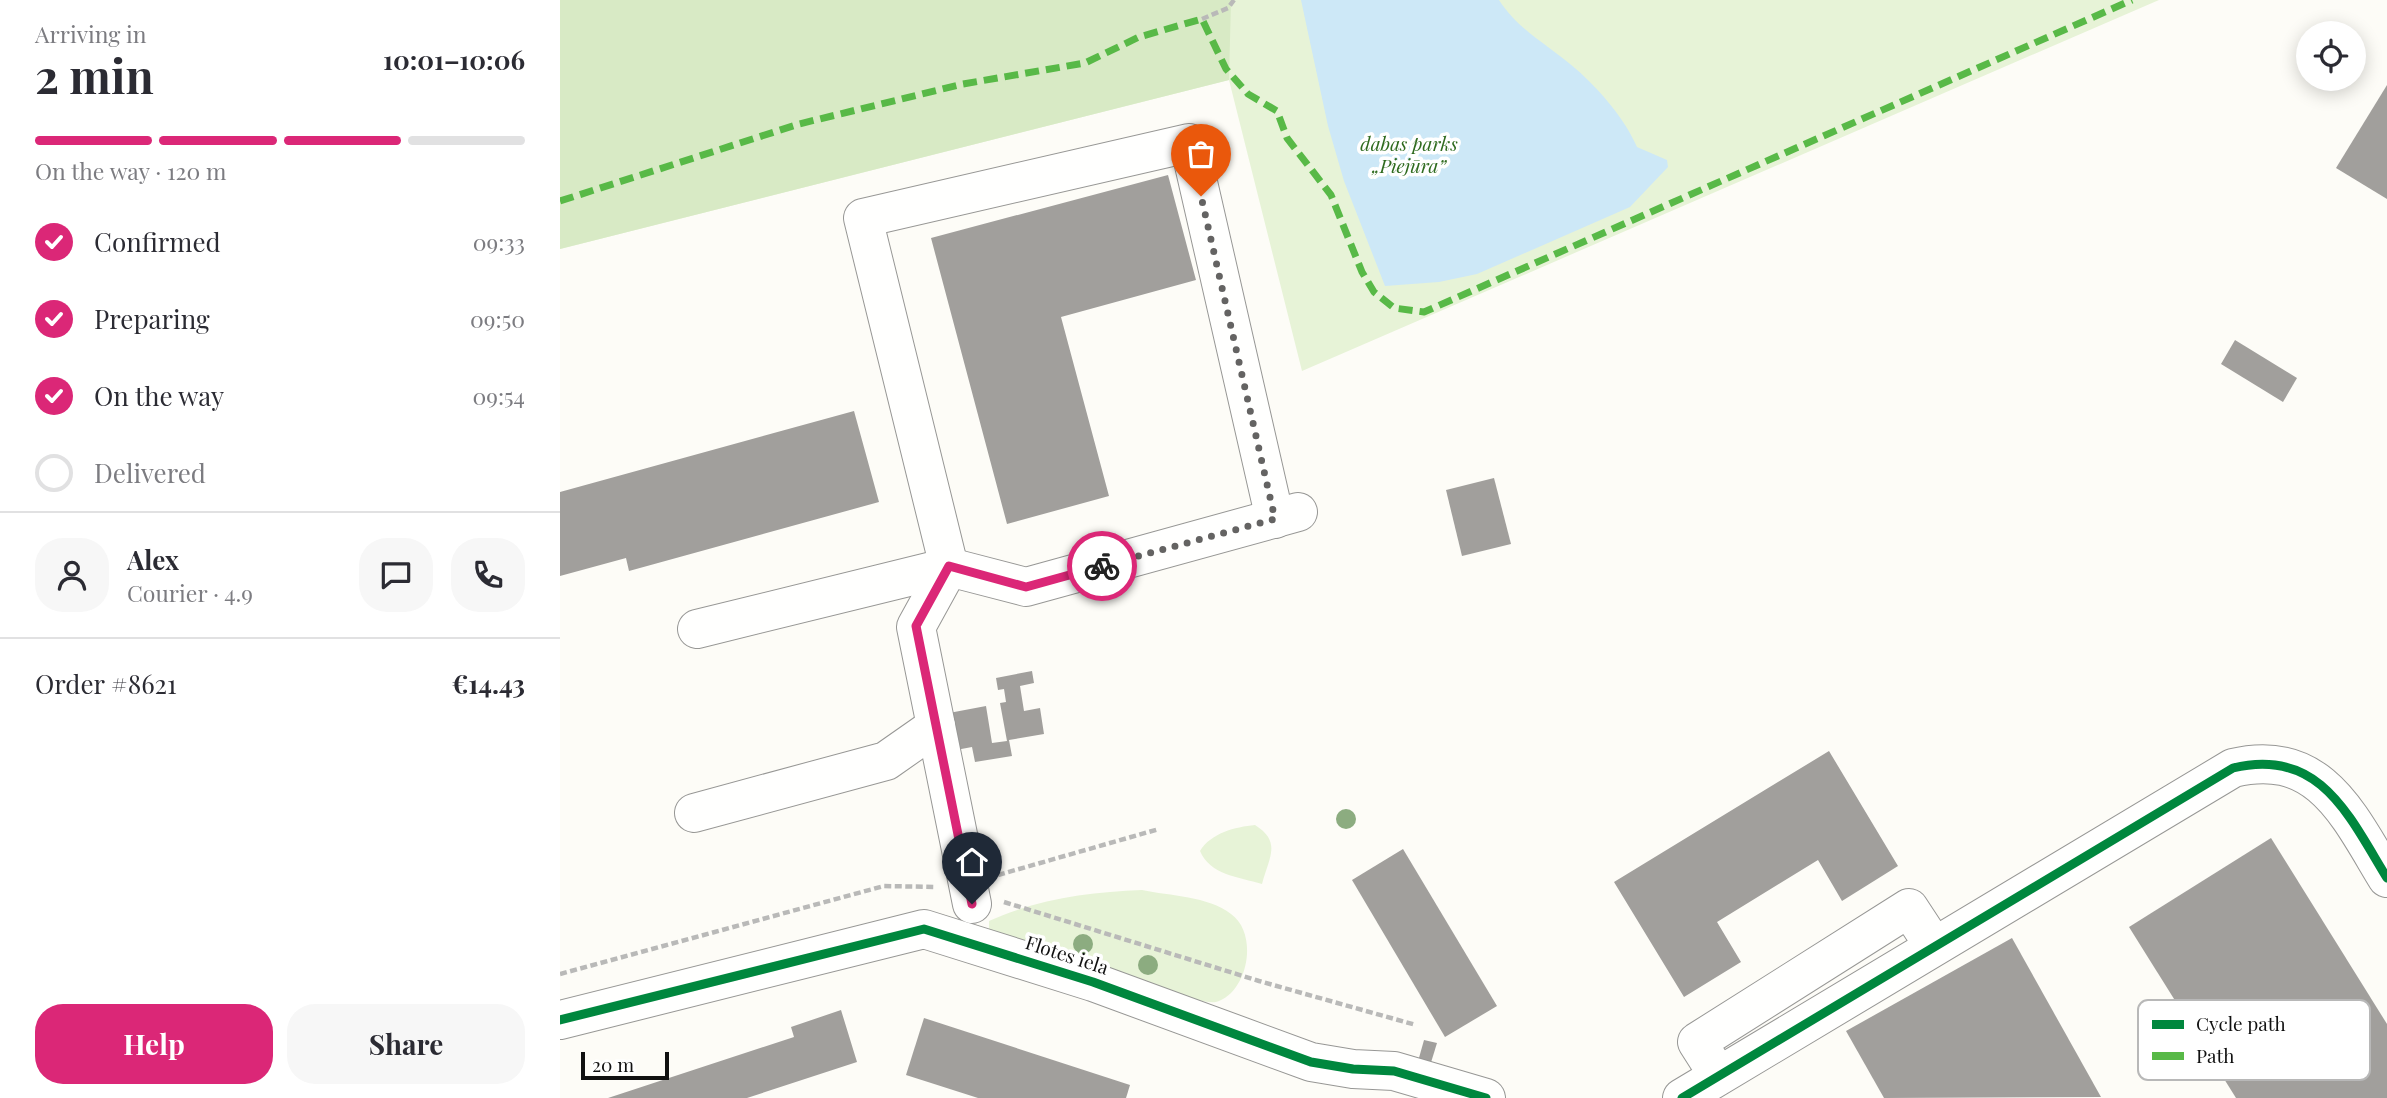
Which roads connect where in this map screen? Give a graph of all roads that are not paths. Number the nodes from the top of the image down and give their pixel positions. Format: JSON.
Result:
{"nodes":[{"id":1,"x":949,"y":566,"type":"junction"},
{"id":2,"x":698,"y":629,"type":"dead end"},
{"id":3,"x":936,"y":726,"type":"junction"},
{"id":4,"x":694,"y":813,"type":"dead end"},
{"id":5,"x":2387,"y":878,"type":"edge"},
{"id":6,"x":979,"y":896,"type":"road end"},
{"id":7,"x":560,"y":1020,"type":"edge"},
{"id":8,"x":1486,"y":1098,"type":"edge"},
{"id":9,"x":1682,"y":1098,"type":"edge"}],
"edges":[{"from":1,"to":1,"type":"street"},
{"from":1,"to":2,"type":"street"},
{"from":1,"to":3,"type":"street"},
{"from":3,"to":4,"type":"street"},
{"from":3,"to":6,"type":"street"},
{"from":5,"to":9,"type":"street"},
{"from":7,"to":8,"type":"street","name":"Flotes iela"}]}
